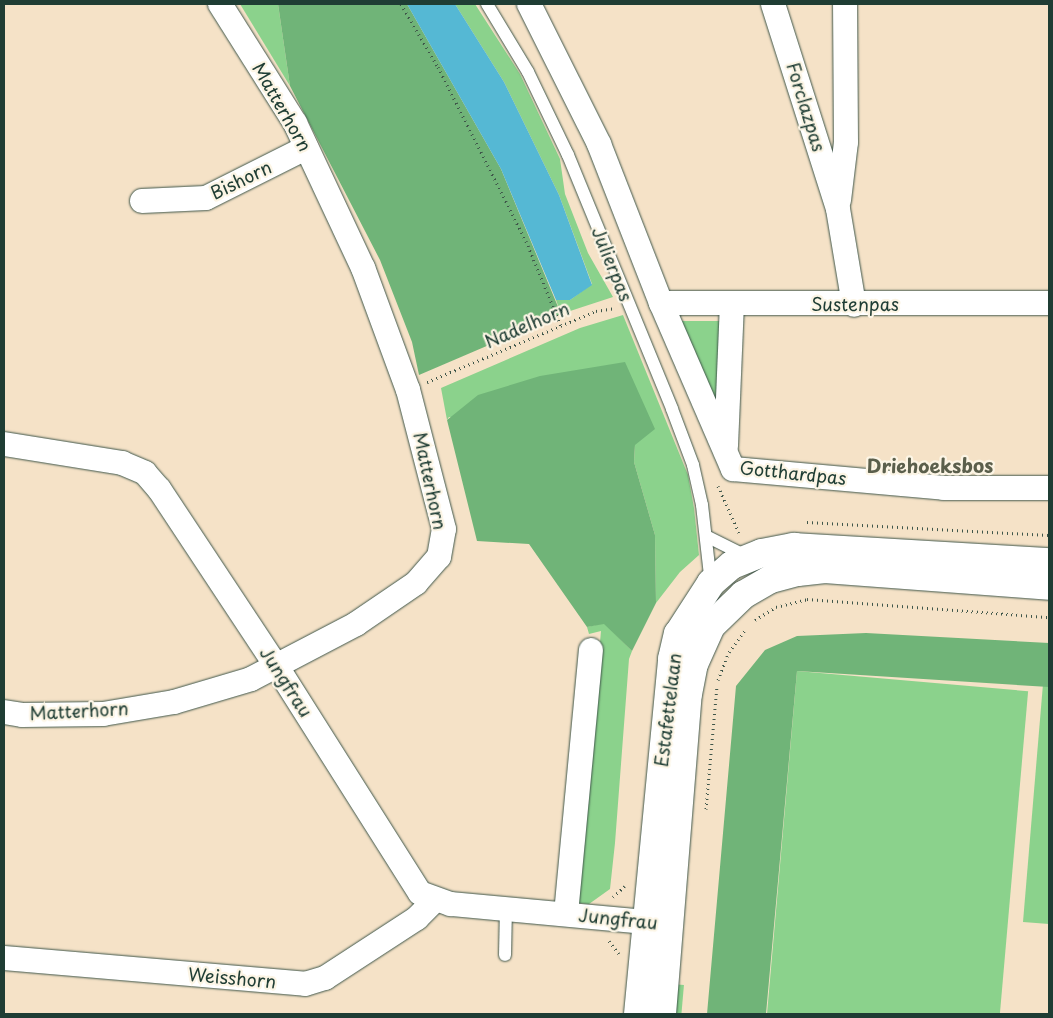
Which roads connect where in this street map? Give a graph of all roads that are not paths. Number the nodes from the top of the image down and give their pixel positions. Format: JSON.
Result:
{"nodes":[{"id":1,"x":220,"y":4,"type":"edge"},
{"id":2,"x":487,"y":4,"type":"edge"},
{"id":3,"x":529,"y":4,"type":"edge"},
{"id":4,"x":773,"y":4,"type":"edge"},
{"id":5,"x":845,"y":4,"type":"edge"},
{"id":6,"x":306,"y":148,"type":"junction"},
{"id":7,"x":142,"y":201,"type":"dead end"},
{"id":8,"x":838,"y":210,"type":"junction"},
{"id":9,"x":661,"y":303,"type":"junction"},
{"id":10,"x":732,"y":303,"type":"junction"},
{"id":11,"x":1049,"y":303,"type":"edge"},
{"id":12,"x":854,"y":305,"type":"junction"},
{"id":13,"x":4,"y":444,"type":"edge"},
{"id":14,"x":725,"y":452,"type":"junction"},
{"id":15,"x":1049,"y":488,"type":"edge"},
{"id":16,"x":706,"y":536,"type":"junction"},
{"id":17,"x":750,"y":557,"type":"junction"},
{"id":18,"x":1049,"y":562,"type":"edge"},
{"id":19,"x":711,"y":583,"type":"junction"},
{"id":20,"x":1049,"y":586,"type":"edge"},
{"id":21,"x":738,"y":600,"type":"junction"},
{"id":22,"x":712,"y":626,"type":"junction"},
{"id":23,"x":590,"y":650,"type":"dead end"},
{"id":24,"x":277,"y":667,"type":"junction"},
{"id":25,"x":4,"y":712,"type":"edge"},
{"id":26,"x":435,"y":900,"type":"junction"},
{"id":27,"x":506,"y":909,"type":"junction"},
{"id":28,"x":566,"y":914,"type":"junction"},
{"id":29,"x":658,"y":923,"type":"junction"},
{"id":30,"x":505,"y":955,"type":"dead end"},
{"id":31,"x":4,"y":958,"type":"edge"},
{"id":32,"x":638,"y":1014,"type":"edge"},
{"id":33,"x":662,"y":1014,"type":"edge"}],
"edges":[{"from":1,"to":6,"type":"street","name":"Matterhorn"},
{"from":2,"to":16,"type":"lane","name":"Julierpas"},
{"from":3,"to":9,"type":"street","name":"Julierpas"},
{"from":4,"to":8,"type":"street","name":"Forclazpas"},
{"from":5,"to":8,"type":"street","name":"Forclazpas"},
{"from":6,"to":7,"type":"street","name":"Bishorn"},
{"from":6,"to":24,"type":"street","name":"Matterhorn"},
{"from":8,"to":12,"type":"street","name":"Forclazpas"},
{"from":9,"to":10,"type":"street","name":"Sustenpas"},
{"from":9,"to":14,"type":"street","name":"Gotthardpas"},
{"from":10,"to":12,"type":"street","name":"Sustenpas"},
{"from":10,"to":14,"type":"street","name":"Gotthardpas"},
{"from":11,"to":12,"type":"street","name":"Sustenpas"},
{"from":13,"to":24,"type":"street","name":"Jungfrau"},
{"from":14,"to":15,"type":"street","name":"Gotthardpas"},
{"from":16,"to":17,"type":"lane"},
{"from":16,"to":19,"type":"lane","name":"Julierpas"},
{"from":17,"to":18,"type":"street","name":"Estafettelaan"},
{"from":17,"to":19,"type":"street","name":"Estafettelaan"},
{"from":19,"to":21,"type":"lane"},
{"from":19,"to":22,"type":"lane","name":"Julierpas"},
{"from":19,"to":29,"type":"street","name":"Estafettelaan"},
{"from":20,"to":21,"type":"street","name":"Estafettelaan"},
{"from":21,"to":22,"type":"street","name":"Estafettelaan"},
{"from":22,"to":29,"type":"street","name":"Estafettelaan"},
{"from":23,"to":28,"type":"street","name":"Jungfrau"},
{"from":24,"to":25,"type":"street","name":"Matterhorn"},
{"from":24,"to":26,"type":"street","name":"Jungfrau"},
{"from":26,"to":27,"type":"street","name":"Jungfrau"},
{"from":26,"to":31,"type":"street","name":"Weisshorn"},
{"from":27,"to":28,"type":"street","name":"Jungfrau"},
{"from":27,"to":30,"type":"lane"},
{"from":28,"to":29,"type":"street","name":"Jungfrau"},
{"from":29,"to":32,"type":"street","name":"Estafettelaan"},
{"from":29,"to":33,"type":"street","name":"Estafettelaan"}]}
